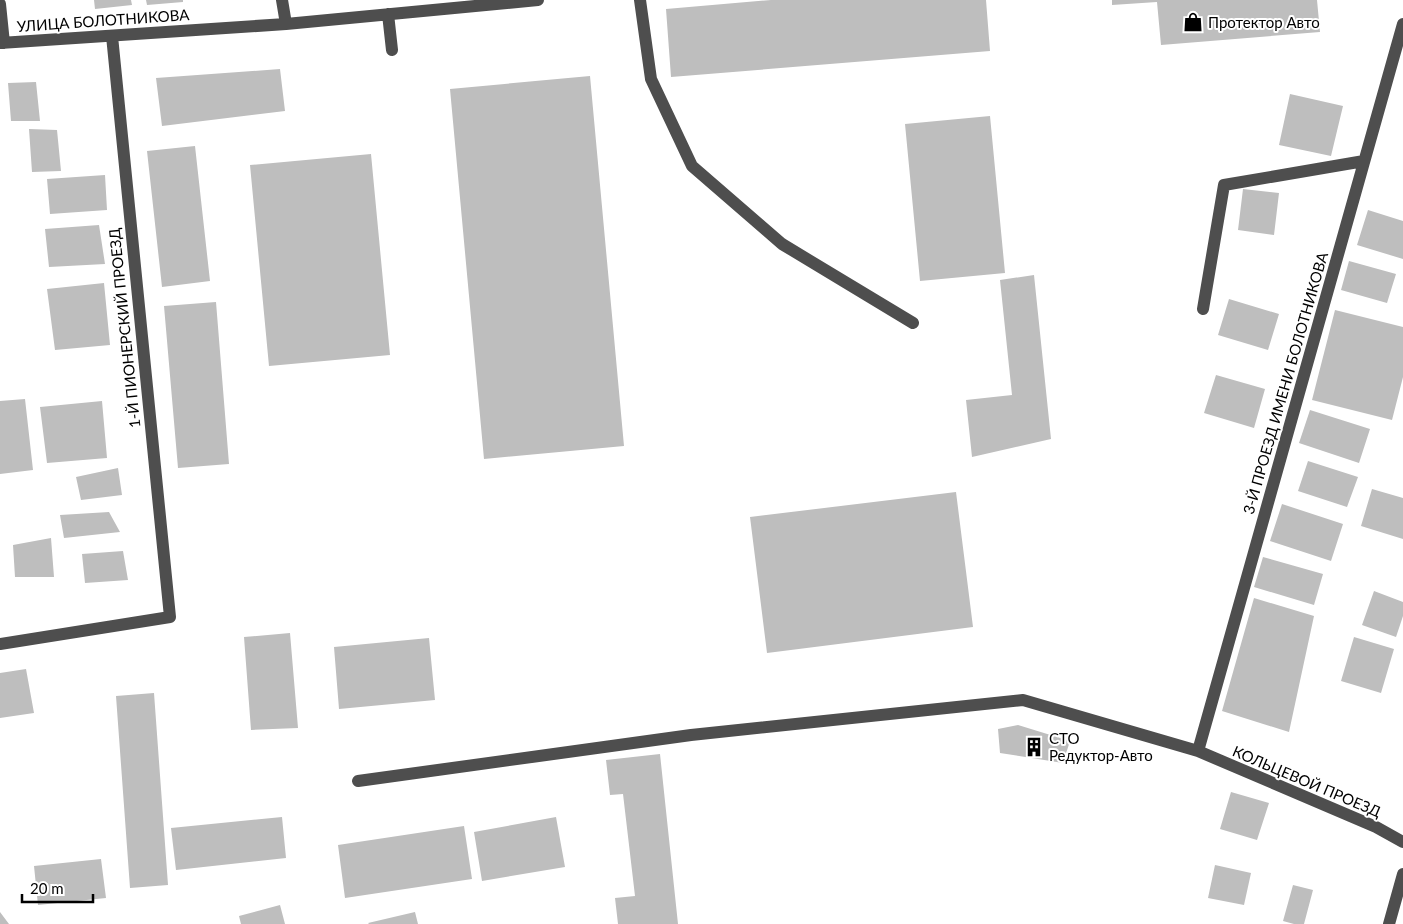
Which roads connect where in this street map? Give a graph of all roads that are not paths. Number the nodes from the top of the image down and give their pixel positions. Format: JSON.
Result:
{"nodes":[{"id":1,"x":282,"y":0,"type":"edge"},
{"id":2,"x":538,"y":0,"type":"edge"},
{"id":3,"x":640,"y":0,"type":"edge"},
{"id":4,"x":0,"y":4,"type":"edge"},
{"id":5,"x":388,"y":14,"type":"junction"},
{"id":6,"x":286,"y":24,"type":"junction"},
{"id":7,"x":1403,"y":24,"type":"edge"},
{"id":8,"x":112,"y":36,"type":"junction"},
{"id":9,"x":2,"y":43,"type":"edge"},
{"id":10,"x":392,"y":50,"type":"dead end"},
{"id":11,"x":1364,"y":162,"type":"junction"},
{"id":12,"x":1203,"y":309,"type":"dead end"},
{"id":13,"x":913,"y":323,"type":"dead end"},
{"id":14,"x":0,"y":644,"type":"edge"},
{"id":15,"x":1198,"y":751,"type":"junction"},
{"id":16,"x":358,"y":781,"type":"dead end"},
{"id":17,"x":1403,"y":842,"type":"edge"},
{"id":18,"x":1403,"y":874,"type":"edge"},
{"id":19,"x":1390,"y":924,"type":"edge"}],
"edges":[{"from":1,"to":6,"type":"street"},
{"from":2,"to":5,"type":"street","name":"УЛИЦА БОЛОТНИКОВА"},
{"from":3,"to":13,"type":"street"},
{"from":4,"to":9,"type":"street"},
{"from":5,"to":6,"type":"street","name":"УЛИЦА БОЛОТНИКОВА"},
{"from":5,"to":10,"type":"street"},
{"from":6,"to":8,"type":"street","name":"УЛИЦА БОЛОТНИКОВА"},
{"from":7,"to":11,"type":"street","name":"3-Й ПРОЕЗД ИМЕНИ БОЛОТНИКОВА"},
{"from":8,"to":9,"type":"street","name":"УЛИЦА БОЛОТНИКОВА"},
{"from":8,"to":14,"type":"street","name":"1-Й ПИОНЕРСКИЙ ПРОЕЗД"},
{"from":11,"to":12,"type":"street"},
{"from":11,"to":15,"type":"street","name":"3-Й ПРОЕЗД ИМЕНИ БОЛОТНИКОВА"},
{"from":15,"to":16,"type":"street","name":"КОЛЬЦЕВОЙ ПРОЕЗД"},
{"from":15,"to":17,"type":"street","name":"КОЛЬЦЕВОЙ ПРОЕЗД"},
{"from":18,"to":19,"type":"street"}]}
